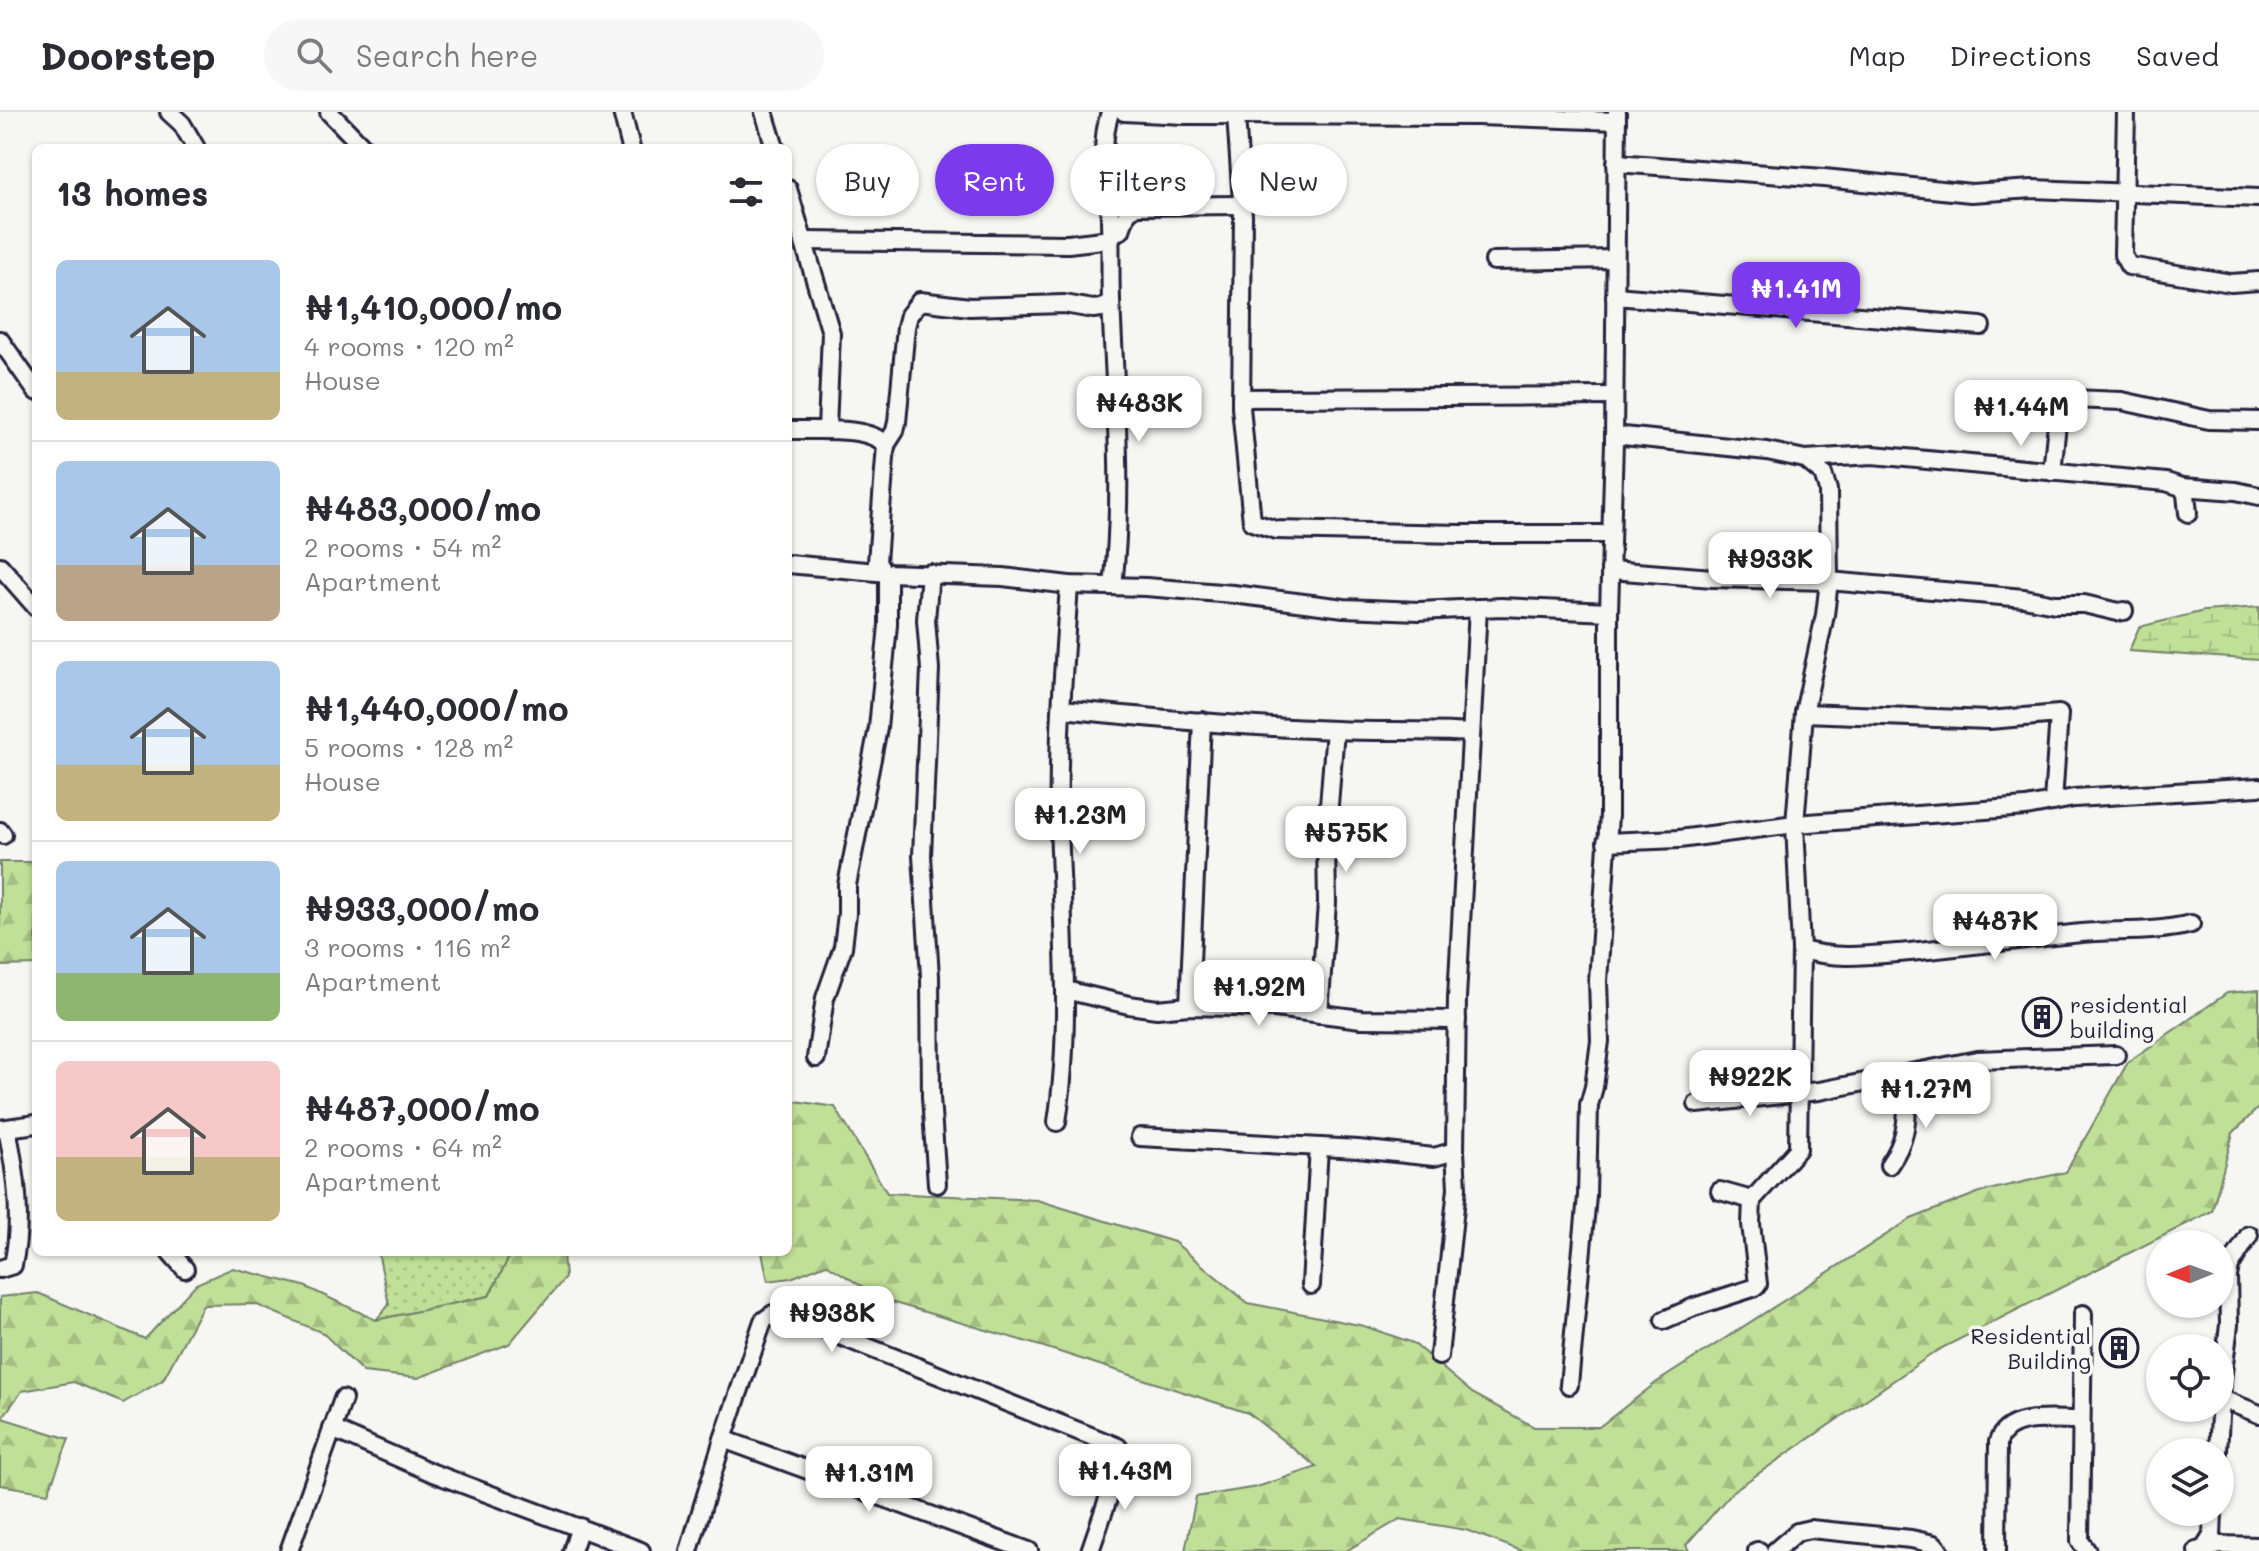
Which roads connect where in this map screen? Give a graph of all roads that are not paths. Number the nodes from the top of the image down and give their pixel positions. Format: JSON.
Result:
{"nodes":[{"id":1,"x":169,"y":112,"type":"edge"},
{"id":2,"x":329,"y":112,"type":"edge"},
{"id":3,"x":622,"y":112,"type":"edge"},
{"id":4,"x":764,"y":112,"type":"edge"},
{"id":5,"x":1110,"y":112,"type":"edge"},
{"id":6,"x":1124,"y":112,"type":"edge"},
{"id":7,"x":2126,"y":112,"type":"edge"},
{"id":8,"x":1339,"y":113,"type":"edge"},
{"id":9,"x":1216,"y":114,"type":"edge"},
{"id":10,"x":1484,"y":114,"type":"edge"},
{"id":11,"x":1236,"y":115,"type":"junction"},
{"id":12,"x":1617,"y":117,"type":"edge"},
{"id":13,"x":194,"y":144,"type":"edge"},
{"id":14,"x":360,"y":144,"type":"edge"},
{"id":15,"x":630,"y":144,"type":"edge"},
{"id":16,"x":774,"y":144,"type":"edge"},
{"id":17,"x":1238,"y":144,"type":"edge"},
{"id":18,"x":1616,"y":163,"type":"junction"},
{"id":19,"x":2125,"y":194,"type":"junction"},
{"id":20,"x":2259,"y":198,"type":"edge"},
{"id":21,"x":792,"y":202,"type":"edge"},
{"id":22,"x":1231,"y":205,"type":"edge"},
{"id":23,"x":1242,"y":216,"type":"edge"},
{"id":24,"x":1111,"y":237,"type":"junction"},
{"id":25,"x":804,"y":241,"type":"junction"},
{"id":26,"x":1615,"y":259,"type":"junction"},
{"id":27,"x":1494,"y":261,"type":"dead end"},
{"id":28,"x":2259,"y":281,"type":"edge"},
{"id":29,"x":1615,"y":296,"type":"junction"},
{"id":30,"x":1111,"y":301,"type":"junction"},
{"id":31,"x":1981,"y":326,"type":"dead end"},
{"id":32,"x":0,"y":340,"type":"edge"},
{"id":33,"x":32,"y":385,"type":"edge"},
{"id":34,"x":1614,"y":396,"type":"junction"},
{"id":35,"x":1241,"y":398,"type":"junction"},
{"id":36,"x":2259,"y":421,"type":"edge"},
{"id":37,"x":827,"y":429,"type":"junction"},
{"id":38,"x":792,"y":430,"type":"edge"},
{"id":39,"x":1614,"y":435,"type":"junction"},
{"id":40,"x":886,"y":445,"type":"junction"},
{"id":41,"x":1805,"y":459,"type":"junction"},
{"id":42,"x":2052,"y":472,"type":"junction"},
{"id":43,"x":2182,"y":487,"type":"junction"},
{"id":44,"x":2259,"y":496,"type":"edge"},
{"id":45,"x":2188,"y":513,"type":"dead end"},
{"id":46,"x":1611,"y":534,"type":"junction"},
{"id":47,"x":792,"y":564,"type":"edge"},
{"id":48,"x":0,"y":566,"type":"edge"},
{"id":49,"x":879,"y":569,"type":"junction"},
{"id":50,"x":1610,"y":570,"type":"junction"},
{"id":51,"x":930,"y":573,"type":"junction"},
{"id":52,"x":1829,"y":581,"type":"junction"},
{"id":53,"x":1069,"y":585,"type":"junction"},
{"id":54,"x":1113,"y":586,"type":"junction"},
{"id":55,"x":32,"y":602,"type":"edge"},
{"id":56,"x":1478,"y":608,"type":"junction"},
{"id":57,"x":2124,"y":611,"type":"dead end"},
{"id":58,"x":1609,"y":612,"type":"junction"},
{"id":59,"x":1062,"y":709,"type":"junction"},
{"id":60,"x":1804,"y":713,"type":"junction"},
{"id":61,"x":1202,"y":721,"type":"junction"},
{"id":62,"x":1335,"y":730,"type":"junction"},
{"id":63,"x":1470,"y":733,"type":"junction"},
{"id":64,"x":2259,"y":787,"type":"edge"},
{"id":65,"x":2053,"y":802,"type":"junction"},
{"id":66,"x":1795,"y":824,"type":"junction"},
{"id":67,"x":1606,"y":842,"type":"junction"},
{"id":68,"x":2191,"y":924,"type":"dead end"},
{"id":69,"x":1801,"y":950,"type":"junction"},
{"id":70,"x":1065,"y":990,"type":"junction"},
{"id":71,"x":1189,"y":1006,"type":"junction"},
{"id":72,"x":1319,"y":1014,"type":"junction"},
{"id":73,"x":1457,"y":1020,"type":"junction"},
{"id":74,"x":2116,"y":1055,"type":"dead end"},
{"id":75,"x":816,"y":1058,"type":"dead end"},
{"id":76,"x":1909,"y":1075,"type":"junction"},
{"id":77,"x":1798,"y":1092,"type":"junction"},
{"id":78,"x":1697,"y":1104,"type":"dead end"},
{"id":79,"x":1057,"y":1122,"type":"dead end"},
{"id":80,"x":32,"y":1125,"type":"edge"},
{"id":81,"x":4,"y":1129,"type":"edge"},
{"id":82,"x":1140,"y":1137,"type":"dead end"},
{"id":83,"x":1319,"y":1147,"type":"junction"},
{"id":84,"x":1455,"y":1151,"type":"junction"},
{"id":85,"x":1889,"y":1165,"type":"dead end"},
{"id":86,"x":937,"y":1184,"type":"dead end"},
{"id":87,"x":1720,"y":1191,"type":"dead end"},
{"id":88,"x":1752,"y":1200,"type":"junction"},
{"id":89,"x":2249,"y":1235,"type":"dead end"},
{"id":90,"x":174,"y":1256,"type":"edge"},
{"id":91,"x":0,"y":1269,"type":"edge"},
{"id":92,"x":185,"y":1269,"type":"dead end"},
{"id":93,"x":1311,"y":1285,"type":"dead end"},
{"id":94,"x":2083,"y":1314,"type":"dead end"},
{"id":95,"x":1664,"y":1320,"type":"dead end"},
{"id":96,"x":2229,"y":1334,"type":"edge"},
{"id":97,"x":1439,"y":1356,"type":"dead end"},
{"id":98,"x":1569,"y":1385,"type":"dead end"},
{"id":99,"x":343,"y":1399,"type":"dead end"},
{"id":100,"x":2234,"y":1409,"type":"edge"},
{"id":101,"x":2259,"y":1414,"type":"edge"},
{"id":102,"x":2081,"y":1420,"type":"junction"},
{"id":103,"x":332,"y":1429,"type":"junction"},
{"id":104,"x":723,"y":1439,"type":"junction"},
{"id":105,"x":2211,"y":1526,"type":"edge"},
{"id":106,"x":580,"y":1527,"type":"junction"},
{"id":107,"x":2209,"y":1546,"type":"edge"},
{"id":108,"x":2259,"y":1546,"type":"edge"},
{"id":109,"x":2076,"y":1549,"type":"edge"},
{"id":110,"x":289,"y":1551,"type":"edge"},
{"id":111,"x":572,"y":1551,"type":"edge"},
{"id":112,"x":641,"y":1551,"type":"edge"},
{"id":113,"x":689,"y":1551,"type":"edge"},
{"id":114,"x":1029,"y":1551,"type":"edge"},
{"id":115,"x":1090,"y":1551,"type":"edge"},
{"id":116,"x":1775,"y":1551,"type":"edge"},
{"id":117,"x":1940,"y":1551,"type":"edge"},
{"id":118,"x":1997,"y":1551,"type":"edge"}],
"edges":[{"from":1,"to":13,"type":"street"},
{"from":2,"to":14,"type":"street"},
{"from":3,"to":15,"type":"street"},
{"from":4,"to":16,"type":"street"},
{"from":5,"to":24,"type":"street"},
{"from":6,"to":9,"type":"street"},
{"from":7,"to":19,"type":"street"},
{"from":8,"to":10,"type":"street"},
{"from":8,"to":11,"type":"street"},
{"from":9,"to":11,"type":"street"},
{"from":10,"to":12,"type":"street"},
{"from":11,"to":17,"type":"street"},
{"from":12,"to":18,"type":"street"},
{"from":18,"to":19,"type":"street"},
{"from":18,"to":26,"type":"street"},
{"from":19,"to":20,"type":"street"},
{"from":19,"to":28,"type":"street"},
{"from":21,"to":25,"type":"street"},
{"from":22,"to":24,"type":"street"},
{"from":23,"to":35,"type":"street"},
{"from":24,"to":25,"type":"street"},
{"from":24,"to":30,"type":"street"},
{"from":25,"to":37,"type":"street"},
{"from":26,"to":27,"type":"street"},
{"from":26,"to":29,"type":"street"},
{"from":29,"to":31,"type":"street"},
{"from":29,"to":34,"type":"street"},
{"from":30,"to":40,"type":"street"},
{"from":30,"to":54,"type":"street"},
{"from":32,"to":33,"type":"street"},
{"from":34,"to":35,"type":"street"},
{"from":34,"to":39,"type":"street"},
{"from":35,"to":46,"type":"street"},
{"from":36,"to":42,"type":"street"},
{"from":37,"to":38,"type":"street"},
{"from":37,"to":40,"type":"street"},
{"from":39,"to":41,"type":"street"},
{"from":39,"to":46,"type":"street"},
{"from":40,"to":49,"type":"street"},
{"from":41,"to":42,"type":"street"},
{"from":41,"to":52,"type":"street"},
{"from":42,"to":43,"type":"street"},
{"from":43,"to":44,"type":"street"},
{"from":43,"to":45,"type":"street"},
{"from":46,"to":50,"type":"street"},
{"from":47,"to":49,"type":"street"},
{"from":48,"to":55,"type":"street"},
{"from":49,"to":51,"type":"street"},
{"from":49,"to":75,"type":"street"},
{"from":50,"to":52,"type":"street"},
{"from":50,"to":58,"type":"street"},
{"from":51,"to":53,"type":"street"},
{"from":51,"to":86,"type":"street"},
{"from":52,"to":57,"type":"street"},
{"from":52,"to":60,"type":"street"},
{"from":53,"to":54,"type":"street"},
{"from":53,"to":59,"type":"street"},
{"from":54,"to":56,"type":"street"},
{"from":56,"to":58,"type":"street"},
{"from":56,"to":63,"type":"street"},
{"from":58,"to":67,"type":"street"},
{"from":59,"to":61,"type":"street"},
{"from":59,"to":70,"type":"street"},
{"from":60,"to":65,"type":"street"},
{"from":60,"to":66,"type":"street"},
{"from":61,"to":62,"type":"street"},
{"from":61,"to":71,"type":"street"},
{"from":62,"to":63,"type":"street"},
{"from":62,"to":72,"type":"street"},
{"from":63,"to":73,"type":"street"},
{"from":64,"to":65,"type":"street"},
{"from":65,"to":66,"type":"street"},
{"from":66,"to":67,"type":"street"},
{"from":66,"to":69,"type":"street"},
{"from":67,"to":98,"type":"street"},
{"from":68,"to":69,"type":"street"},
{"from":69,"to":77,"type":"street"},
{"from":70,"to":71,"type":"street"},
{"from":70,"to":79,"type":"street"},
{"from":71,"to":72,"type":"street"},
{"from":72,"to":73,"type":"street"},
{"from":73,"to":84,"type":"street"},
{"from":74,"to":76,"type":"street"},
{"from":76,"to":77,"type":"street"},
{"from":76,"to":85,"type":"street"},
{"from":77,"to":78,"type":"street"},
{"from":77,"to":88,"type":"street"},
{"from":80,"to":81,"type":"street"},
{"from":81,"to":91,"type":"street"},
{"from":82,"to":83,"type":"street"},
{"from":83,"to":84,"type":"street"},
{"from":83,"to":93,"type":"street"},
{"from":84,"to":97,"type":"street"},
{"from":87,"to":88,"type":"street"},
{"from":88,"to":95,"type":"street"},
{"from":89,"to":96,"type":"street"},
{"from":90,"to":92,"type":"street"},
{"from":94,"to":102,"type":"street"},
{"from":99,"to":103,"type":"street"},
{"from":100,"to":101,"type":"street"},
{"from":102,"to":109,"type":"street"},
{"from":102,"to":118,"type":"street"},
{"from":103,"to":106,"type":"street"},
{"from":103,"to":110,"type":"street"},
{"from":104,"to":113,"type":"street"},
{"from":104,"to":114,"type":"street"},
{"from":104,"to":115,"type":"street"},
{"from":105,"to":107,"type":"street"},
{"from":106,"to":111,"type":"street"},
{"from":106,"to":112,"type":"street"},
{"from":107,"to":108,"type":"street"},
{"from":116,"to":117,"type":"street"}]}
